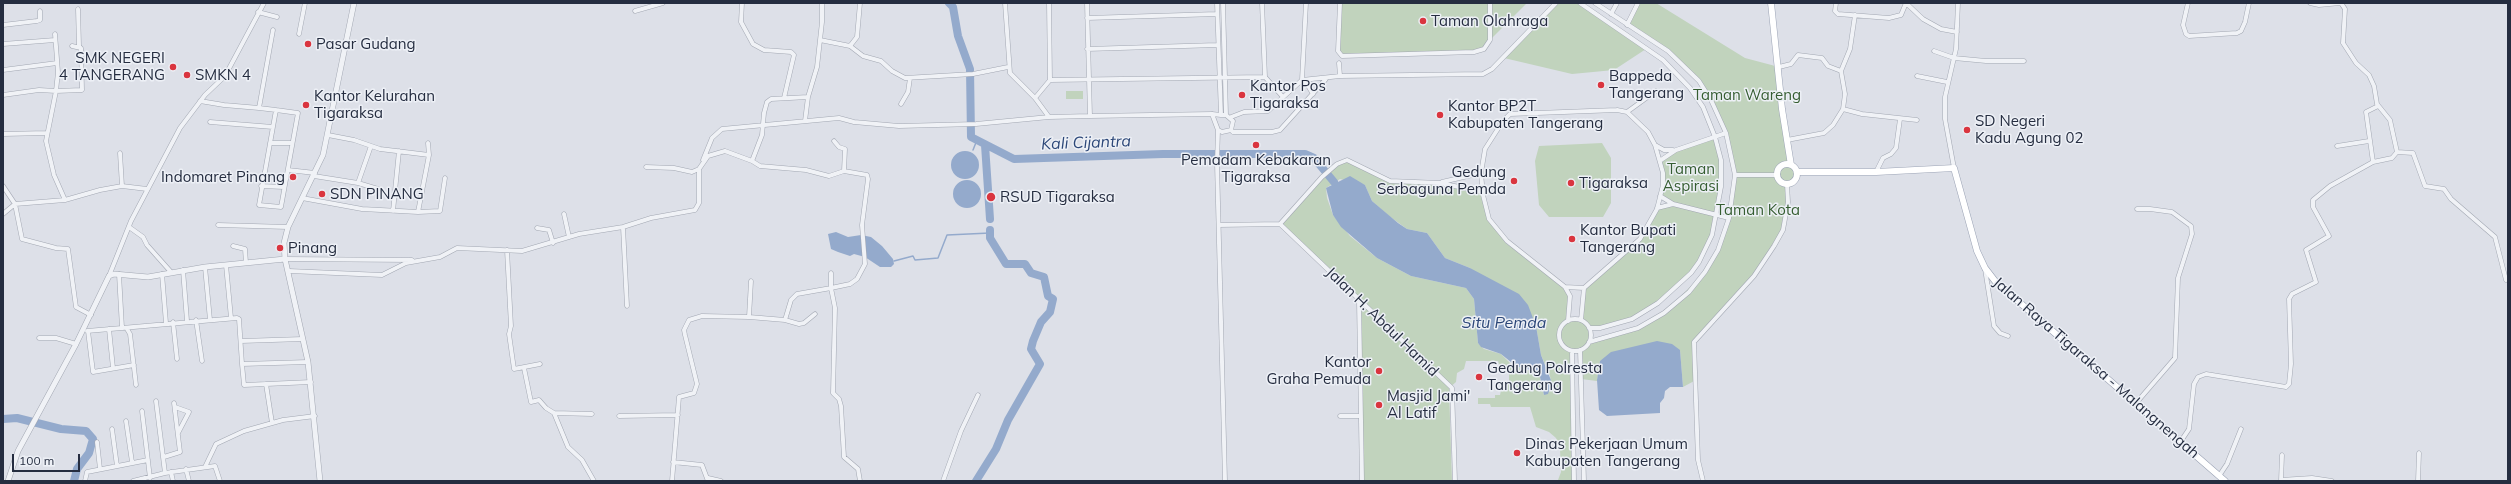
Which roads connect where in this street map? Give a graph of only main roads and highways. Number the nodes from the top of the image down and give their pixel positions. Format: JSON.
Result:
{"nodes":[{"id":1,"x":1771,"y":3,"type":"edge"},
{"id":2,"x":1791,"y":165,"type":"junction"},
{"id":3,"x":1797,"y":172,"type":"junction"},
{"id":4,"x":2225,"y":481,"type":"edge"}],
"edges":[{"from":1,"to":2,"type":"main road"},
{"from":2,"to":3,"type":"main road"},
{"from":2,"to":3,"type":"main road"},
{"from":3,"to":4,"type":"main road","name":"Jalan Raya Tigaraksa - Malangnengah"}]}
